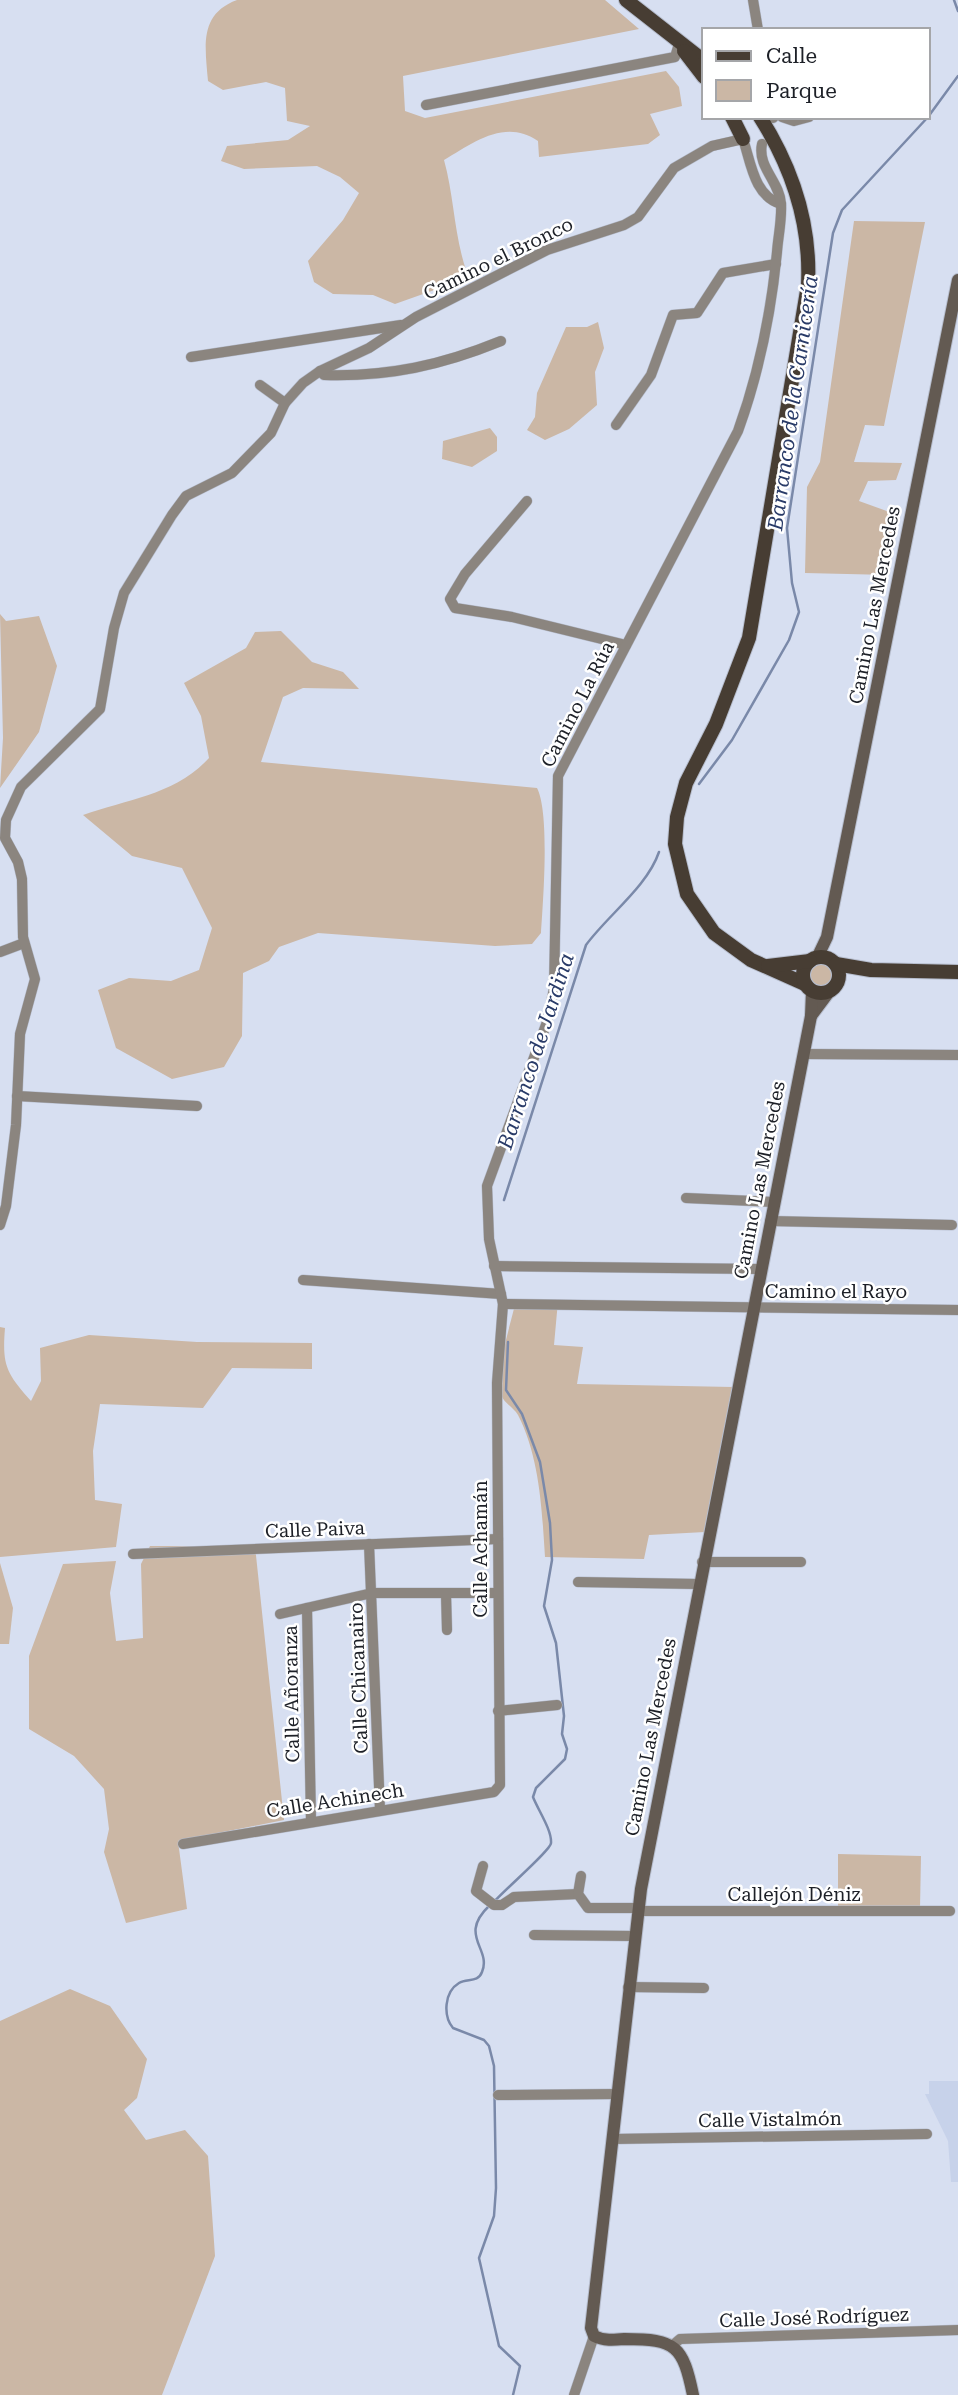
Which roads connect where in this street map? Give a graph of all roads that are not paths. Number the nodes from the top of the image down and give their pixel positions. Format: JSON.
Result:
{"nodes":[{"id":1,"x":626,"y":0,"type":"edge"},
{"id":2,"x":753,"y":0,"type":"edge"},
{"id":3,"x":758,"y":28,"type":"edge"},
{"id":4,"x":679,"y":44,"type":"junction"},
{"id":5,"x":702,"y":60,"type":"edge"},
{"id":6,"x":702,"y":74,"type":"edge"},
{"id":7,"x":426,"y":106,"type":"dead end"},
{"id":8,"x":733,"y":119,"type":"edge"},
{"id":9,"x":761,"y":119,"type":"edge"},
{"id":10,"x":743,"y":139,"type":"junction"},
{"id":11,"x":762,"y":144,"type":"dead end"},
{"id":12,"x":781,"y":204,"type":"junction"},
{"id":13,"x":776,"y":264,"type":"junction"},
{"id":14,"x":958,"y":280,"type":"edge"},
{"id":15,"x":405,"y":324,"type":"junction"},
{"id":16,"x":501,"y":341,"type":"dead end"},
{"id":17,"x":191,"y":357,"type":"dead end"},
{"id":18,"x":320,"y":371,"type":"junction"},
{"id":19,"x":260,"y":385,"type":"dead end"},
{"id":20,"x":285,"y":403,"type":"junction"},
{"id":21,"x":616,"y":425,"type":"dead end"},
{"id":22,"x":527,"y":501,"type":"dead end"},
{"id":23,"x":626,"y":645,"type":"junction"},
{"id":24,"x":2,"y":832,"type":"edge"},
{"id":25,"x":827,"y":937,"type":"junction"},
{"id":26,"x":24,"y":943,"type":"junction"},
{"id":27,"x":0,"y":951,"type":"edge"},
{"id":28,"x":813,"y":959,"type":"junction"},
{"id":29,"x":834,"y":962,"type":"junction"},
{"id":30,"x":768,"y":966,"type":"junction"},
{"id":31,"x":871,"y":970,"type":"junction"},
{"id":32,"x":958,"y":972,"type":"edge"},
{"id":33,"x":808,"y":987,"type":"junction"},
{"id":34,"x":832,"y":989,"type":"junction"},
{"id":35,"x":811,"y":1016,"type":"junction"},
{"id":36,"x":804,"y":1054,"type":"junction"},
{"id":37,"x":958,"y":1055,"type":"edge"},
{"id":38,"x":17,"y":1096,"type":"junction"},
{"id":39,"x":197,"y":1106,"type":"dead end"},
{"id":40,"x":686,"y":1198,"type":"dead end"},
{"id":41,"x":774,"y":1202,"type":"junction"},
{"id":42,"x":770,"y":1221,"type":"junction"},
{"id":43,"x":0,"y":1225,"type":"edge"},
{"id":44,"x":952,"y":1225,"type":"dead end"},
{"id":45,"x":495,"y":1266,"type":"junction"},
{"id":46,"x":761,"y":1269,"type":"junction"},
{"id":47,"x":303,"y":1280,"type":"dead end"},
{"id":48,"x":502,"y":1299,"type":"junction"},
{"id":49,"x":753,"y":1308,"type":"junction"},
{"id":50,"x":958,"y":1310,"type":"edge"},
{"id":51,"x":498,"y":1539,"type":"junction"},
{"id":52,"x":369,"y":1544,"type":"junction"},
{"id":53,"x":133,"y":1554,"type":"dead end"},
{"id":54,"x":702,"y":1562,"type":"junction"},
{"id":55,"x":801,"y":1562,"type":"dead end"},
{"id":56,"x":578,"y":1582,"type":"dead end"},
{"id":57,"x":698,"y":1584,"type":"junction"},
{"id":58,"x":497,"y":1593,"type":"junction"},
{"id":59,"x":372,"y":1594,"type":"junction"},
{"id":60,"x":446,"y":1594,"type":"junction"},
{"id":61,"x":307,"y":1608,"type":"junction"},
{"id":62,"x":280,"y":1614,"type":"dead end"},
{"id":63,"x":447,"y":1630,"type":"dead end"},
{"id":64,"x":557,"y":1705,"type":"dead end"},
{"id":65,"x":498,"y":1711,"type":"junction"},
{"id":66,"x":494,"y":1792,"type":"joint"},
{"id":67,"x":380,"y":1810,"type":"junction"},
{"id":68,"x":311,"y":1821,"type":"junction"},
{"id":69,"x":183,"y":1844,"type":"dead end"},
{"id":70,"x":483,"y":1866,"type":"dead end"},
{"id":71,"x":581,"y":1876,"type":"dead end"},
{"id":72,"x":578,"y":1894,"type":"junction"},
{"id":73,"x":638,"y":1910,"type":"junction"},
{"id":74,"x":950,"y":1912,"type":"dead end"},
{"id":75,"x":534,"y":1936,"type":"dead end"},
{"id":76,"x":634,"y":1936,"type":"junction"},
{"id":77,"x":628,"y":1987,"type":"junction"},
{"id":78,"x":704,"y":1988,"type":"dead end"},
{"id":79,"x":617,"y":2094,"type":"junction"},
{"id":80,"x":498,"y":2095,"type":"dead end"},
{"id":81,"x":927,"y":2134,"type":"dead end"},
{"id":82,"x":613,"y":2139,"type":"junction"},
{"id":83,"x":958,"y":2330,"type":"edge"},
{"id":84,"x":594,"y":2336,"type":"junction"},
{"id":85,"x":673,"y":2345,"type":"junction"},
{"id":86,"x":574,"y":2395,"type":"edge"},
{"id":87,"x":693,"y":2395,"type":"edge"}],
"edges":[{"from":1,"to":4,"type":"main road"},
{"from":2,"to":3,"type":"street"},
{"from":4,"to":5,"type":"main road"},
{"from":4,"to":6,"type":"main road"},
{"from":4,"to":7,"type":"street"},
{"from":8,"to":10,"type":"main road"},
{"from":9,"to":30,"type":"main road"},
{"from":10,"to":12,"type":"street"},
{"from":10,"to":15,"type":"street","name":"Camino el Bronco"},
{"from":11,"to":12,"type":"street","name":"Camino La Rúa"},
{"from":12,"to":13,"type":"street","name":"Camino La Rúa"},
{"from":13,"to":21,"type":"street"},
{"from":13,"to":23,"type":"street","name":"Camino La Rúa"},
{"from":14,"to":25,"type":"main road","name":"Camino Las Mercedes"},
{"from":15,"to":17,"type":"street"},
{"from":15,"to":18,"type":"street"},
{"from":16,"to":18,"type":"street"},
{"from":18,"to":20,"type":"street"},
{"from":19,"to":20,"type":"street"},
{"from":20,"to":24,"type":"street"},
{"from":22,"to":23,"type":"street"},
{"from":23,"to":45,"type":"street","name":"Camino La Rúa"},
{"from":24,"to":26,"type":"street"},
{"from":25,"to":28,"type":"main road","name":"Camino Las Mercedes"},
{"from":25,"to":29,"type":"main road","name":"Camino Las Mercedes"},
{"from":26,"to":27,"type":"street"},
{"from":26,"to":38,"type":"street"},
{"from":28,"to":29,"type":"main road"},
{"from":28,"to":30,"type":"main road"},
{"from":28,"to":33,"type":"main road"},
{"from":29,"to":31,"type":"main road"},
{"from":29,"to":34,"type":"main road"},
{"from":30,"to":33,"type":"main road"},
{"from":31,"to":32,"type":"main road"},
{"from":31,"to":34,"type":"main road"},
{"from":33,"to":34,"type":"main road"},
{"from":33,"to":35,"type":"main road","name":"Camino Las Mercedes"},
{"from":34,"to":35,"type":"main road","name":"Camino Las Mercedes"},
{"from":35,"to":36,"type":"main road","name":"Camino Las Mercedes"},
{"from":36,"to":37,"type":"street"},
{"from":36,"to":41,"type":"main road","name":"Camino Las Mercedes"},
{"from":38,"to":39,"type":"street"},
{"from":38,"to":43,"type":"street"},
{"from":40,"to":41,"type":"street"},
{"from":41,"to":42,"type":"main road","name":"Camino Las Mercedes"},
{"from":42,"to":44,"type":"street"},
{"from":42,"to":46,"type":"main road","name":"Camino Las Mercedes"},
{"from":45,"to":46,"type":"street"},
{"from":45,"to":48,"type":"street","name":"Camino La Rúa"},
{"from":46,"to":49,"type":"main road","name":"Camino Las Mercedes"},
{"from":47,"to":48,"type":"street","name":"Camino el Rayo"},
{"from":48,"to":49,"type":"street","name":"Camino el Rayo"},
{"from":48,"to":51,"type":"street","name":"Calle Achamán"},
{"from":49,"to":50,"type":"street","name":"Camino el Rayo"},
{"from":49,"to":54,"type":"main road","name":"Camino Las Mercedes"},
{"from":51,"to":52,"type":"street","name":"Calle Paiva"},
{"from":51,"to":58,"type":"street","name":"Calle Achamán"},
{"from":52,"to":53,"type":"street","name":"Calle Paiva"},
{"from":52,"to":59,"type":"street","name":"Calle Chicanairo"},
{"from":54,"to":55,"type":"street"},
{"from":54,"to":57,"type":"main road","name":"Camino Las Mercedes"},
{"from":56,"to":57,"type":"street"},
{"from":57,"to":73,"type":"main road","name":"Camino Las Mercedes"},
{"from":58,"to":60,"type":"street"},
{"from":58,"to":65,"type":"street","name":"Calle Achamán"},
{"from":59,"to":60,"type":"street"},
{"from":59,"to":61,"type":"street"},
{"from":59,"to":67,"type":"street","name":"Calle Chicanairo"},
{"from":60,"to":63,"type":"street"},
{"from":61,"to":62,"type":"street"},
{"from":61,"to":68,"type":"street","name":"Calle Añoranza"},
{"from":64,"to":65,"type":"street"},
{"from":65,"to":66,"type":"street","name":"Calle Achamán"},
{"from":66,"to":67,"type":"street","name":"Calle Achinech"},
{"from":67,"to":68,"type":"street","name":"Calle Achinech"},
{"from":68,"to":69,"type":"street","name":"Calle Achinech"},
{"from":70,"to":72,"type":"street"},
{"from":71,"to":72,"type":"street"},
{"from":72,"to":73,"type":"street","name":"Callejón Déniz"},
{"from":73,"to":74,"type":"street","name":"Callejón Déniz"},
{"from":73,"to":76,"type":"main road","name":"Camino Las Mercedes"},
{"from":75,"to":76,"type":"street"},
{"from":76,"to":77,"type":"main road","name":"Camino Las Mercedes"},
{"from":77,"to":78,"type":"street"},
{"from":77,"to":79,"type":"main road","name":"Camino Las Mercedes"},
{"from":79,"to":80,"type":"street"},
{"from":79,"to":82,"type":"main road","name":"Camino Las Mercedes"},
{"from":81,"to":82,"type":"street","name":"Calle Vistalmón"},
{"from":82,"to":84,"type":"main road","name":"Camino Las Mercedes"},
{"from":83,"to":85,"type":"street","name":"Calle José Rodríguez"},
{"from":84,"to":85,"type":"main road"},
{"from":84,"to":86,"type":"street"},
{"from":85,"to":87,"type":"main road"}]}
